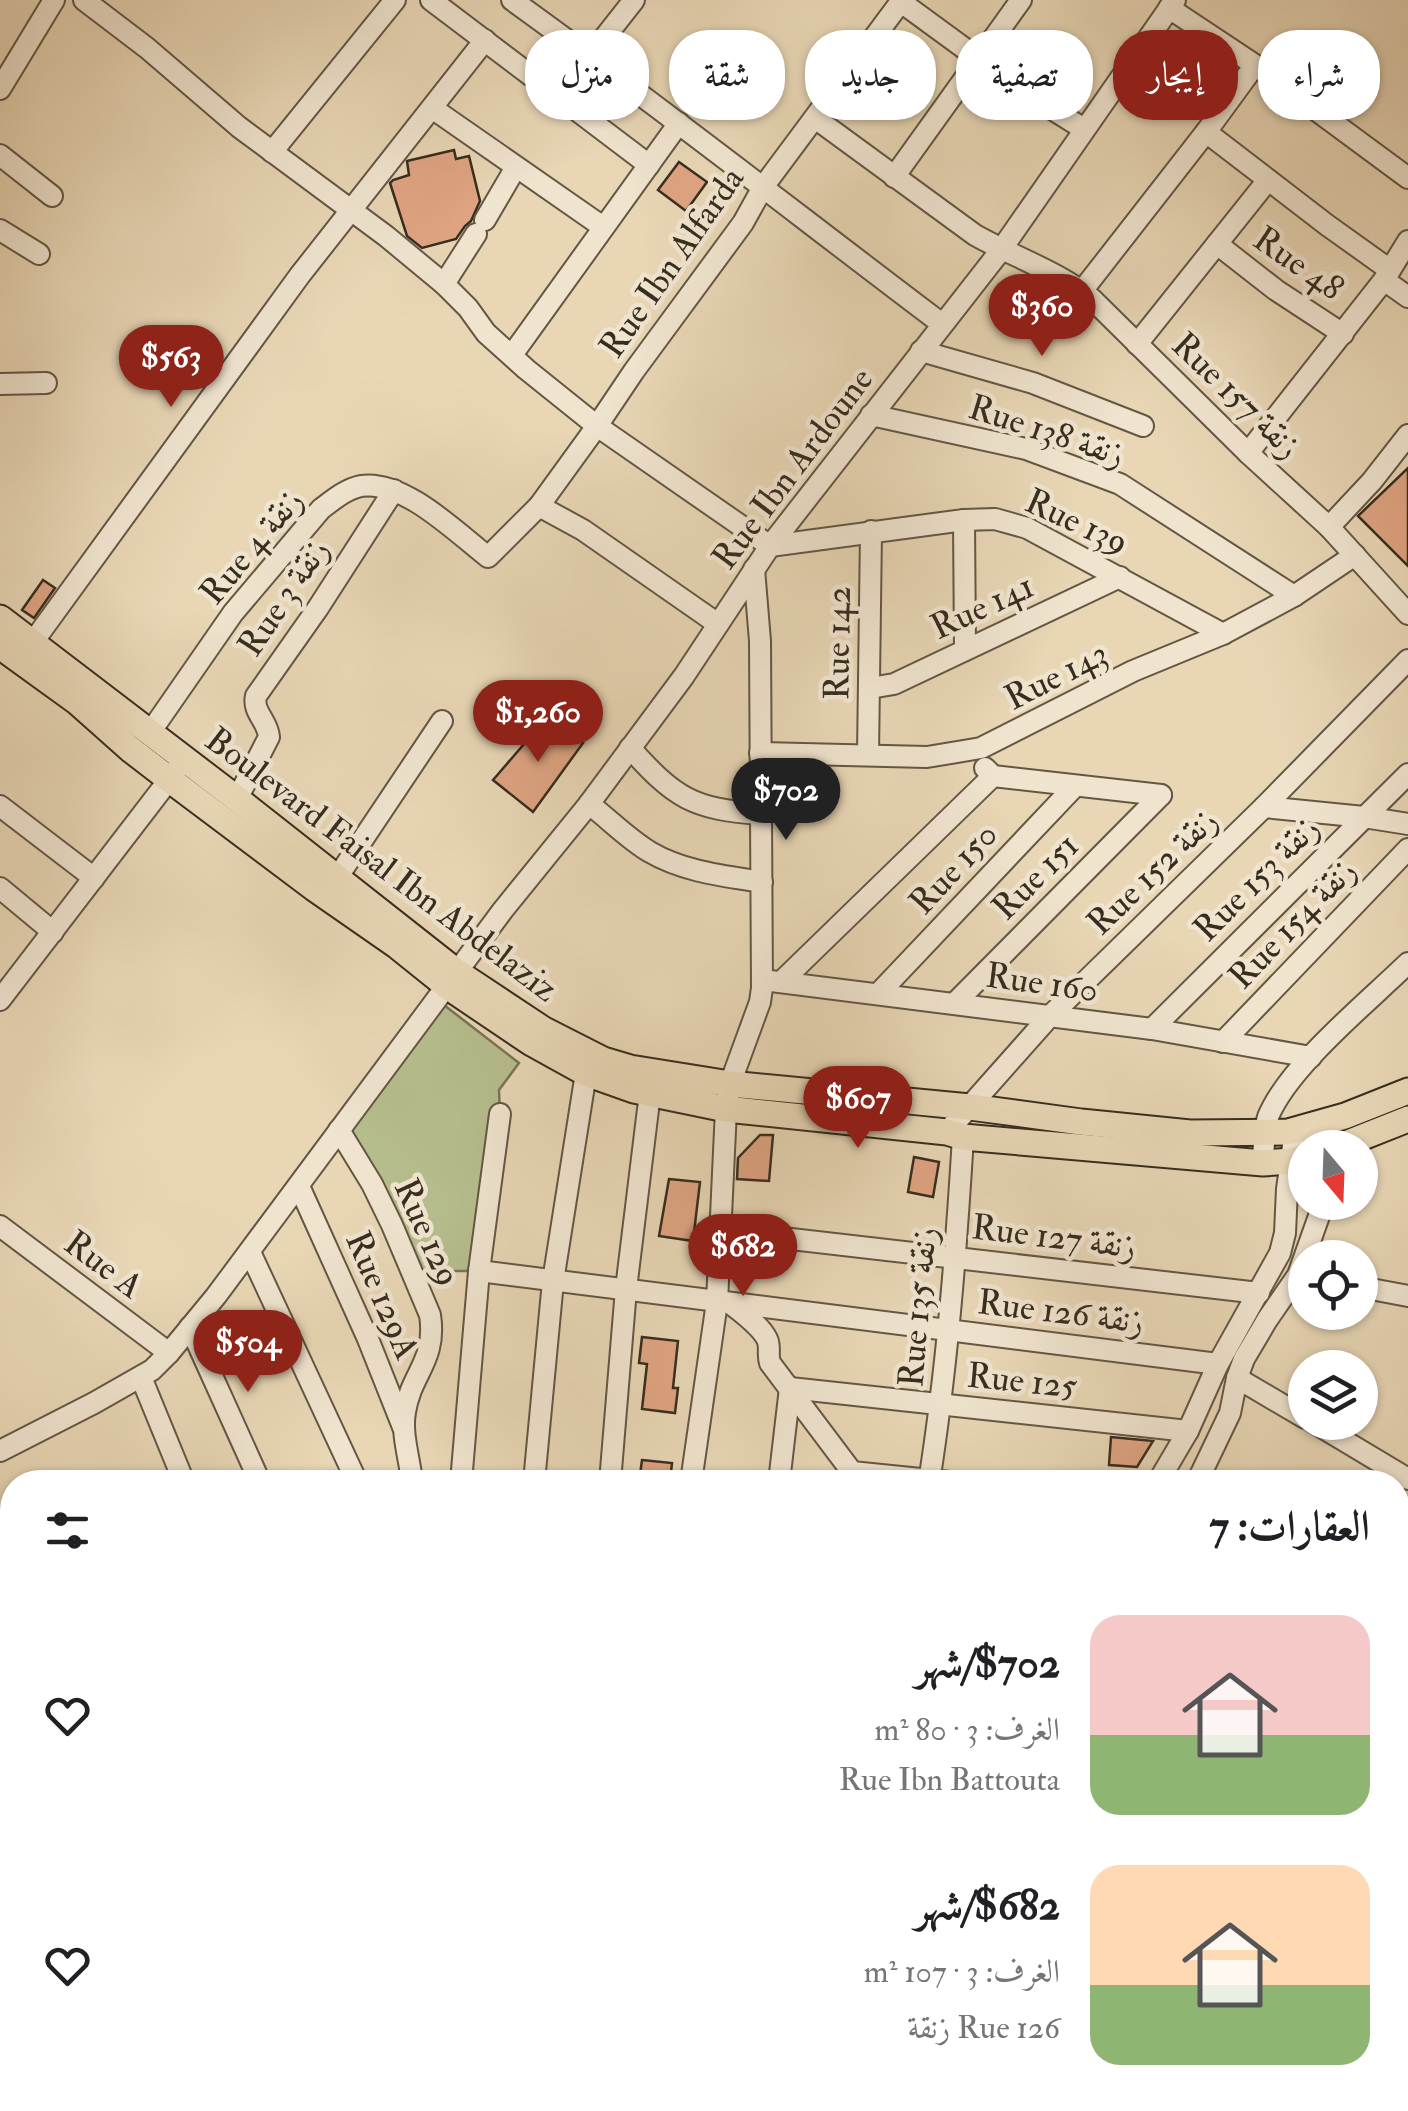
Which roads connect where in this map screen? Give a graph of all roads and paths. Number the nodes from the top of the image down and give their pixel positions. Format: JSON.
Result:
{"nodes":[{"id":1,"x":84,"y":0,"type":"edge"},
{"id":2,"x":395,"y":0,"type":"edge"},
{"id":3,"x":432,"y":0,"type":"edge"},
{"id":4,"x":512,"y":0,"type":"edge"},
{"id":5,"x":634,"y":0,"type":"edge"},
{"id":6,"x":1021,"y":0,"type":"edge"},
{"id":7,"x":901,"y":1,"type":"edge"},
{"id":8,"x":48,"y":2,"type":"edge"},
{"id":9,"x":1172,"y":4,"type":"edge"},
{"id":10,"x":538,"y":7,"type":"edge"},
{"id":11,"x":562,"y":30,"type":"edge"},
{"id":12,"x":610,"y":30,"type":"edge"},
{"id":13,"x":879,"y":30,"type":"edge"},
{"id":14,"x":999,"y":30,"type":"edge"},
{"id":15,"x":485,"y":40,"type":"junction"},
{"id":16,"x":956,"y":41,"type":"edge"},
{"id":17,"x":1255,"y":64,"type":"junction"},
{"id":18,"x":0,"y":87,"type":"edge"},
{"id":19,"x":956,"y":90,"type":"edge"},
{"id":20,"x":649,"y":100,"type":"edge"},
{"id":21,"x":432,"y":108,"type":"junction"},
{"id":22,"x":812,"y":120,"type":"edge"},
{"id":23,"x":817,"y":120,"type":"edge"},
{"id":24,"x":1068,"y":120,"type":"edge"},
{"id":25,"x":680,"y":123,"type":"junction"},
{"id":26,"x":1084,"y":130,"type":"junction"},
{"id":27,"x":1206,"y":132,"type":"junction"},
{"id":28,"x":272,"y":152,"type":"junction"},
{"id":29,"x":0,"y":155,"type":"edge"},
{"id":30,"x":650,"y":164,"type":"junction"},
{"id":31,"x":516,"y":167,"type":"junction"},
{"id":32,"x":894,"y":178,"type":"junction"},
{"id":33,"x":1408,"y":178,"type":"edge"},
{"id":34,"x":1268,"y":180,"type":"junction"},
{"id":35,"x":762,"y":187,"type":"junction"},
{"id":36,"x":52,"y":196,"type":"dead end"},
{"id":37,"x":351,"y":210,"type":"junction"},
{"id":38,"x":603,"y":227,"type":"junction"},
{"id":39,"x":0,"y":230,"type":"edge"},
{"id":40,"x":1408,"y":241,"type":"edge"},
{"id":41,"x":1217,"y":244,"type":"junction"},
{"id":42,"x":1001,"y":250,"type":"junction"},
{"id":43,"x":39,"y":254,"type":"dead end"},
{"id":44,"x":1387,"y":275,"type":"junction"},
{"id":45,"x":444,"y":284,"type":"junction"},
{"id":46,"x":1082,"y":292,"type":"junction"},
{"id":47,"x":1408,"y":297,"type":"edge"},
{"id":48,"x":942,"y":324,"type":"junction"},
{"id":49,"x":1343,"y":334,"type":"junction"},
{"id":50,"x":1137,"y":344,"type":"junction"},
{"id":51,"x":922,"y":351,"type":"junction"},
{"id":52,"x":512,"y":355,"type":"junction"},
{"id":53,"x":0,"y":384,"type":"edge"},
{"id":54,"x":46,"y":384,"type":"dead end"},
{"id":55,"x":871,"y":414,"type":"junction"},
{"id":56,"x":598,"y":426,"type":"junction"},
{"id":57,"x":1143,"y":426,"type":"dead end"},
{"id":58,"x":1408,"y":435,"type":"edge"},
{"id":59,"x":1248,"y":453,"type":"junction"},
{"id":60,"x":394,"y":490,"type":"junction"},
{"id":61,"x":539,"y":506,"type":"junction"},
{"id":62,"x":964,"y":520,"type":"junction"},
{"id":63,"x":1329,"y":527,"type":"junction"},
{"id":64,"x":871,"y":532,"type":"junction"},
{"id":65,"x":770,"y":546,"type":"junction"},
{"id":66,"x":1355,"y":554,"type":"junction"},
{"id":67,"x":754,"y":569,"type":"junction"},
{"id":68,"x":1120,"y":577,"type":"junction"},
{"id":69,"x":1294,"y":596,"type":"junction"},
{"id":70,"x":1408,"y":614,"type":"edge"},
{"id":71,"x":0,"y":618,"type":"edge"},
{"id":72,"x":718,"y":624,"type":"junction"},
{"id":73,"x":1223,"y":634,"type":"junction"},
{"id":74,"x":34,"y":642,"type":"junction"},
{"id":75,"x":0,"y":646,"type":"edge"},
{"id":76,"x":965,"y":650,"type":"junction"},
{"id":77,"x":1408,"y":660,"type":"edge"},
{"id":78,"x":870,"y":688,"type":"junction"},
{"id":79,"x":442,"y":721,"type":"dead end"},
{"id":80,"x":149,"y":734,"type":"junction"},
{"id":81,"x":630,"y":748,"type":"junction"},
{"id":82,"x":970,"y":752,"type":"junction"},
{"id":83,"x":760,"y":753,"type":"junction"},
{"id":84,"x":868,"y":755,"type":"junction"},
{"id":85,"x":177,"y":769,"type":"junction"},
{"id":86,"x":1408,"y":774,"type":"edge"},
{"id":87,"x":993,"y":776,"type":"junction"},
{"id":88,"x":1075,"y":786,"type":"junction"},
{"id":89,"x":237,"y":799,"type":"junction"},
{"id":90,"x":588,"y":804,"type":"junction"},
{"id":91,"x":0,"y":806,"type":"edge"},
{"id":92,"x":1264,"y":807,"type":"junction"},
{"id":93,"x":760,"y":814,"type":"junction"},
{"id":94,"x":1364,"y":816,"type":"junction"},
{"id":95,"x":1408,"y":824,"type":"edge"},
{"id":96,"x":1408,"y":849,"type":"edge"},
{"id":97,"x":94,"y":878,"type":"junction"},
{"id":98,"x":337,"y":878,"type":"junction"},
{"id":99,"x":762,"y":882,"type":"junction"},
{"id":100,"x":0,"y":888,"type":"edge"},
{"id":101,"x":53,"y":932,"type":"junction"},
{"id":102,"x":1408,"y":964,"type":"edge"},
{"id":103,"x":453,"y":979,"type":"junction"},
{"id":104,"x":772,"y":981,"type":"junction"},
{"id":105,"x":879,"y":994,"type":"junction"},
{"id":106,"x":0,"y":1000,"type":"edge"},
{"id":107,"x":954,"y":1003,"type":"junction"},
{"id":108,"x":1049,"y":1017,"type":"junction"},
{"id":109,"x":1152,"y":1029,"type":"junction"},
{"id":110,"x":1223,"y":1042,"type":"junction"},
{"id":111,"x":1311,"y":1057,"type":"junction"},
{"id":112,"x":586,"y":1073,"type":"junction"},
{"id":113,"x":1408,"y":1092,"type":"edge"},
{"id":114,"x":650,"y":1093,"type":"junction"},
{"id":115,"x":728,"y":1097,"type":"junction"},
{"id":116,"x":970,"y":1107,"type":"junction"},
{"id":117,"x":500,"y":1114,"type":"dead end"},
{"id":118,"x":1408,"y":1119,"type":"edge"},
{"id":119,"x":339,"y":1130,"type":"junction"},
{"id":120,"x":1298,"y":1130,"type":"edge"},
{"id":121,"x":1288,"y":1131,"type":"edge"},
{"id":122,"x":1378,"y":1131,"type":"edge"},
{"id":123,"x":1264,"y":1133,"type":"junction"},
{"id":124,"x":954,"y":1134,"type":"junction"},
{"id":125,"x":1288,"y":1160,"type":"edge"},
{"id":126,"x":1263,"y":1163,"type":"junction"},
{"id":127,"x":300,"y":1186,"type":"junction"},
{"id":128,"x":1288,"y":1216,"type":"edge"},
{"id":129,"x":0,"y":1226,"type":"edge"},
{"id":130,"x":722,"y":1231,"type":"junction"},
{"id":131,"x":250,"y":1252,"type":"junction"},
{"id":132,"x":956,"y":1257,"type":"junction"},
{"id":133,"x":478,"y":1270,"type":"junction"},
{"id":134,"x":553,"y":1281,"type":"junction"},
{"id":135,"x":626,"y":1289,"type":"junction"},
{"id":136,"x":1378,"y":1290,"type":"edge"},
{"id":137,"x":1259,"y":1293,"type":"junction"},
{"id":138,"x":1288,"y":1293,"type":"edge"},
{"id":139,"x":1408,"y":1296,"type":"edge"},
{"id":140,"x":724,"y":1302,"type":"junction"},
{"id":141,"x":190,"y":1327,"type":"junction"},
{"id":142,"x":948,"y":1330,"type":"junction"},
{"id":143,"x":169,"y":1353,"type":"junction"},
{"id":144,"x":1218,"y":1364,"type":"junction"},
{"id":145,"x":141,"y":1377,"type":"junction"},
{"id":146,"x":1237,"y":1378,"type":"junction"},
{"id":147,"x":790,"y":1388,"type":"junction"},
{"id":148,"x":941,"y":1404,"type":"junction"},
{"id":149,"x":1288,"y":1408,"type":"edge"},
{"id":150,"x":1188,"y":1431,"type":"junction"},
{"id":151,"x":405,"y":1432,"type":"junction"},
{"id":152,"x":1343,"y":1440,"type":"edge"},
{"id":153,"x":0,"y":1451,"type":"edge"},
{"id":154,"x":179,"y":1470,"type":"edge"},
{"id":155,"x":255,"y":1470,"type":"edge"},
{"id":156,"x":350,"y":1470,"type":"edge"},
{"id":157,"x":410,"y":1470,"type":"edge"},
{"id":158,"x":463,"y":1470,"type":"edge"},
{"id":159,"x":535,"y":1470,"type":"edge"},
{"id":160,"x":611,"y":1470,"type":"edge"},
{"id":161,"x":693,"y":1470,"type":"edge"},
{"id":162,"x":780,"y":1470,"type":"edge"},
{"id":163,"x":846,"y":1470,"type":"edge"},
{"id":164,"x":937,"y":1470,"type":"edge"},
{"id":165,"x":1165,"y":1470,"type":"edge"},
{"id":166,"x":1203,"y":1470,"type":"edge"},
{"id":167,"x":1393,"y":1470,"type":"edge"}],
"edges":[{"from":1,"to":28,"type":"street"},
{"from":2,"to":28,"type":"street"},
{"from":3,"to":15,"type":"street"},
{"from":4,"to":10,"type":"street"},
{"from":5,"to":12,"type":"street"},
{"from":6,"to":14,"type":"street"},
{"from":7,"to":13,"type":"street","name":"Rue Ibn Alfarda"},
{"from":7,"to":16,"type":"street"},
{"from":8,"to":18,"type":"street"},
{"from":9,"to":17,"type":"street"},
{"from":9,"to":26,"type":"street","name":"Rue Ibn Ardoune"},
{"from":10,"to":11,"type":"street"},
{"from":15,"to":21,"type":"street"},
{"from":15,"to":30,"type":"street"},
{"from":17,"to":27,"type":"street"},
{"from":17,"to":33,"type":"street"},
{"from":19,"to":32,"type":"street"},
{"from":20,"to":25,"type":"street"},
{"from":21,"to":31,"type":"street"},
{"from":21,"to":37,"type":"street"},
{"from":22,"to":35,"type":"street","name":"Rue Ibn Alfarda"},
{"from":23,"to":32,"type":"street","name":"Rue 157 زنقة"},
{"from":24,"to":26,"type":"street"},
{"from":25,"to":30,"type":"street"},
{"from":25,"to":35,"type":"street"},
{"from":26,"to":42,"type":"street","name":"Rue Ibn Ardoune"},
{"from":27,"to":34,"type":"street"},
{"from":27,"to":46,"type":"street"},
{"from":28,"to":37,"type":"street"},
{"from":29,"to":36,"type":"street"},
{"from":30,"to":38,"type":"street"},
{"from":31,"to":38,"type":"street"},
{"from":31,"to":45,"type":"street"},
{"from":32,"to":42,"type":"street","name":"Rue 157 زنقة"},
{"from":34,"to":41,"type":"street"},
{"from":34,"to":44,"type":"street"},
{"from":35,"to":48,"type":"street"},
{"from":35,"to":56,"type":"street","name":"Rue Ibn Alfarda"},
{"from":37,"to":45,"type":"street"},
{"from":37,"to":74,"type":"street"},
{"from":38,"to":52,"type":"street"},
{"from":39,"to":43,"type":"street"},
{"from":40,"to":44,"type":"street"},
{"from":41,"to":49,"type":"street","name":"Rue 48"},
{"from":41,"to":50,"type":"street"},
{"from":42,"to":46,"type":"street","name":"Rue 157 زنقة"},
{"from":42,"to":48,"type":"street","name":"Rue Ibn Ardoune"},
{"from":44,"to":47,"type":"street"},
{"from":44,"to":49,"type":"street"},
{"from":45,"to":52,"type":"street"},
{"from":46,"to":50,"type":"street","name":"Rue 157 زنقة"},
{"from":48,"to":51,"type":"street","name":"Rue Ibn Ardoune"},
{"from":49,"to":59,"type":"street"},
{"from":50,"to":59,"type":"street","name":"Rue 157 زنقة"},
{"from":51,"to":55,"type":"street","name":"Rue Ibn Ardoune"},
{"from":51,"to":57,"type":"street"},
{"from":52,"to":56,"type":"street"},
{"from":53,"to":54,"type":"street"},
{"from":55,"to":65,"type":"street","name":"Rue Ibn Ardoune"},
{"from":55,"to":69,"type":"street","name":"Rue 138 زنقة"},
{"from":56,"to":61,"type":"street","name":"Rue Ibn Alfarda"},
{"from":56,"to":65,"type":"street"},
{"from":58,"to":63,"type":"street"},
{"from":59,"to":63,"type":"street","name":"Rue 157 زنقة"},
{"from":60,"to":61,"type":"street","name":"Rue Ibn Alfarda"},
{"from":60,"to":80,"type":"street","name":"Rue 4 زنقة"},
{"from":60,"to":89,"type":"street","name":"Rue 3 زنقة"},
{"from":61,"to":72,"type":"street"},
{"from":62,"to":64,"type":"street","name":"Rue 139"},
{"from":62,"to":68,"type":"street","name":"Rue 139"},
{"from":62,"to":76,"type":"street"},
{"from":63,"to":66,"type":"street","name":"Rue 157 زنقة"},
{"from":64,"to":65,"type":"street","name":"Rue 139"},
{"from":64,"to":78,"type":"street","name":"Rue 142"},
{"from":65,"to":67,"type":"street","name":"Rue Ibn Ardoune"},
{"from":66,"to":69,"type":"street","name":"Rue 143"},
{"from":66,"to":70,"type":"street","name":"Rue 157 زنقة"},
{"from":67,"to":72,"type":"street","name":"Rue Ibn Ardoune"},
{"from":67,"to":83,"type":"street"},
{"from":68,"to":73,"type":"street","name":"Rue 139"},
{"from":68,"to":76,"type":"street","name":"Rue 141"},
{"from":69,"to":73,"type":"street","name":"Rue 143"},
{"from":71,"to":74,"type":"main road","name":"Boulevard Faisal Ibn Abdelaziz"},
{"from":72,"to":81,"type":"street","name":"Rue Ibn Ardoune"},
{"from":73,"to":82,"type":"street","name":"Rue 143"},
{"from":74,"to":80,"type":"main road","name":"Boulevard Faisal Ibn Abdelaziz"},
{"from":75,"to":85,"type":"main road","name":"Boulevard Faisal Ibn Abdelaziz"},
{"from":76,"to":78,"type":"street","name":"Rue 141"},
{"from":77,"to":92,"type":"street","name":"Rue 152 زنقة"},
{"from":78,"to":84,"type":"street","name":"Rue 142"},
{"from":79,"to":98,"type":"street"},
{"from":80,"to":85,"type":"main road","name":"Boulevard Faisal Ibn Abdelaziz"},
{"from":81,"to":90,"type":"street","name":"Rue Ibn Ardoune"},
{"from":81,"to":93,"type":"street"},
{"from":82,"to":84,"type":"street","name":"Rue 143"},
{"from":82,"to":87,"type":"street"},
{"from":83,"to":84,"type":"street","name":"Rue 143"},
{"from":83,"to":93,"type":"street"},
{"from":85,"to":89,"type":"main road","name":"Boulevard Faisal Ibn Abdelaziz"},
{"from":85,"to":97,"type":"street"},
{"from":85,"to":103,"type":"main road","name":"Boulevard Faisal Ibn Abdelaziz"},
{"from":86,"to":94,"type":"street","name":"Rue 153 زنقة"},
{"from":87,"to":88,"type":"street"},
{"from":87,"to":104,"type":"street"},
{"from":88,"to":105,"type":"street","name":"Rue 150"},
{"from":88,"to":107,"type":"street","name":"Rue 151"},
{"from":89,"to":98,"type":"main road","name":"Boulevard Faisal Ibn Abdelaziz"},
{"from":90,"to":99,"type":"street"},
{"from":90,"to":103,"type":"street","name":"Rue Ibn Ardoune"},
{"from":91,"to":97,"type":"street"},
{"from":92,"to":94,"type":"street"},
{"from":92,"to":108,"type":"street","name":"Rue 152 زنقة"},
{"from":93,"to":99,"type":"street"},
{"from":94,"to":95,"type":"street"},
{"from":94,"to":109,"type":"street","name":"Rue 153 زنقة"},
{"from":96,"to":110,"type":"street","name":"Rue 154 زنقة"},
{"from":97,"to":101,"type":"street"},
{"from":98,"to":103,"type":"main road","name":"Boulevard Faisal Ibn Abdelaziz"},
{"from":99,"to":104,"type":"street"},
{"from":100,"to":101,"type":"street"},
{"from":101,"to":106,"type":"street"},
{"from":102,"to":111,"type":"street"},
{"from":103,"to":112,"type":"main road","name":"Boulevard Faisal Ibn Abdelaziz"},
{"from":103,"to":115,"type":"main road","name":"Boulevard Faisal Ibn Abdelaziz"},
{"from":103,"to":119,"type":"street","name":"Rue Ibn Ardoune"},
{"from":104,"to":105,"type":"street","name":"Rue 160"},
{"from":104,"to":115,"type":"street"},
{"from":105,"to":107,"type":"street","name":"Rue 160"},
{"from":107,"to":108,"type":"street","name":"Rue 160"},
{"from":108,"to":109,"type":"street","name":"Rue 160"},
{"from":108,"to":116,"type":"street","name":"Rue 152 زنقة"},
{"from":109,"to":110,"type":"street","name":"Rue 160"},
{"from":110,"to":111,"type":"street","name":"Rue 160"},
{"from":111,"to":123,"type":"street"},
{"from":112,"to":114,"type":"main road","name":"Boulevard Faisal Ibn Abdelaziz"},
{"from":112,"to":134,"type":"street"},
{"from":113,"to":120,"type":"main road","name":"Boulevard Faisal Ibn Abdelaziz"},
{"from":114,"to":115,"type":"main road","name":"Boulevard Faisal Ibn Abdelaziz"},
{"from":114,"to":135,"type":"street"},
{"from":115,"to":116,"type":"main road","name":"Boulevard Faisal Ibn Abdelaziz"},
{"from":115,"to":124,"type":"main road","name":"Boulevard Faisal Ibn Abdelaziz"},
{"from":115,"to":130,"type":"street"},
{"from":116,"to":123,"type":"main road","name":"Boulevard Faisal Ibn Abdelaziz"},
{"from":116,"to":124,"type":"street","name":"Rue 152 زنقة"},
{"from":117,"to":133,"type":"street"},
{"from":118,"to":122,"type":"main road"},
{"from":119,"to":127,"type":"street","name":"Rue Ibn Ardoune"},
{"from":119,"to":151,"type":"street","name":"Rue 129"},
{"from":121,"to":123,"type":"main road","name":"Boulevard Faisal Ibn Abdelaziz"},
{"from":123,"to":126,"type":"street"},
{"from":124,"to":126,"type":"main road","name":"Boulevard Faisal Ibn Abdelaziz"},
{"from":124,"to":132,"type":"street","name":"Rue 135 زنقة"},
{"from":125,"to":126,"type":"main road","name":"Boulevard Faisal Ibn Abdelaziz"},
{"from":127,"to":131,"type":"street","name":"Rue Ibn Ardoune"},
{"from":127,"to":151,"type":"street","name":"Rue 129A"},
{"from":128,"to":137,"type":"street"},
{"from":129,"to":143,"type":"street","name":"Rue A"},
{"from":130,"to":132,"type":"street","name":"Rue 127 زنقة"},
{"from":130,"to":140,"type":"street"},
{"from":131,"to":141,"type":"street","name":"Rue Ibn Ardoune"},
{"from":131,"to":156,"type":"street"},
{"from":132,"to":137,"type":"street","name":"Rue 127 زنقة"},
{"from":132,"to":142,"type":"street","name":"Rue 135 زنقة"},
{"from":133,"to":134,"type":"street","name":"Rue 126 زنقة"},
{"from":133,"to":158,"type":"street"},
{"from":134,"to":135,"type":"street","name":"Rue 126 زنقة"},
{"from":134,"to":159,"type":"street"},
{"from":135,"to":140,"type":"street","name":"Rue 126 زنقة"},
{"from":135,"to":160,"type":"street"},
{"from":136,"to":139,"type":"street"},
{"from":137,"to":144,"type":"street"},
{"from":138,"to":146,"type":"street"},
{"from":140,"to":142,"type":"street","name":"Rue 126 زنقة"},
{"from":140,"to":147,"type":"street"},
{"from":140,"to":161,"type":"street"},
{"from":141,"to":143,"type":"street","name":"Rue Ibn Ardoune"},
{"from":141,"to":155,"type":"street"},
{"from":142,"to":144,"type":"street","name":"Rue 126 زنقة"},
{"from":142,"to":148,"type":"street","name":"Rue 135 زنقة"},
{"from":143,"to":145,"type":"street","name":"Rue Ibn Ardoune"},
{"from":144,"to":150,"type":"street"},
{"from":145,"to":153,"type":"street","name":"Rue Ibn Ardoune"},
{"from":145,"to":154,"type":"street"},
{"from":146,"to":149,"type":"street"},
{"from":146,"to":166,"type":"street"},
{"from":147,"to":148,"type":"street","name":"Rue 125"},
{"from":147,"to":162,"type":"street"},
{"from":147,"to":163,"type":"street"},
{"from":148,"to":150,"type":"street","name":"Rue 125"},
{"from":148,"to":164,"type":"street","name":"Rue 135 زنقة"},
{"from":150,"to":165,"type":"street"},
{"from":151,"to":157,"type":"street","name":"Rue 129"},
{"from":152,"to":167,"type":"street"}]}
